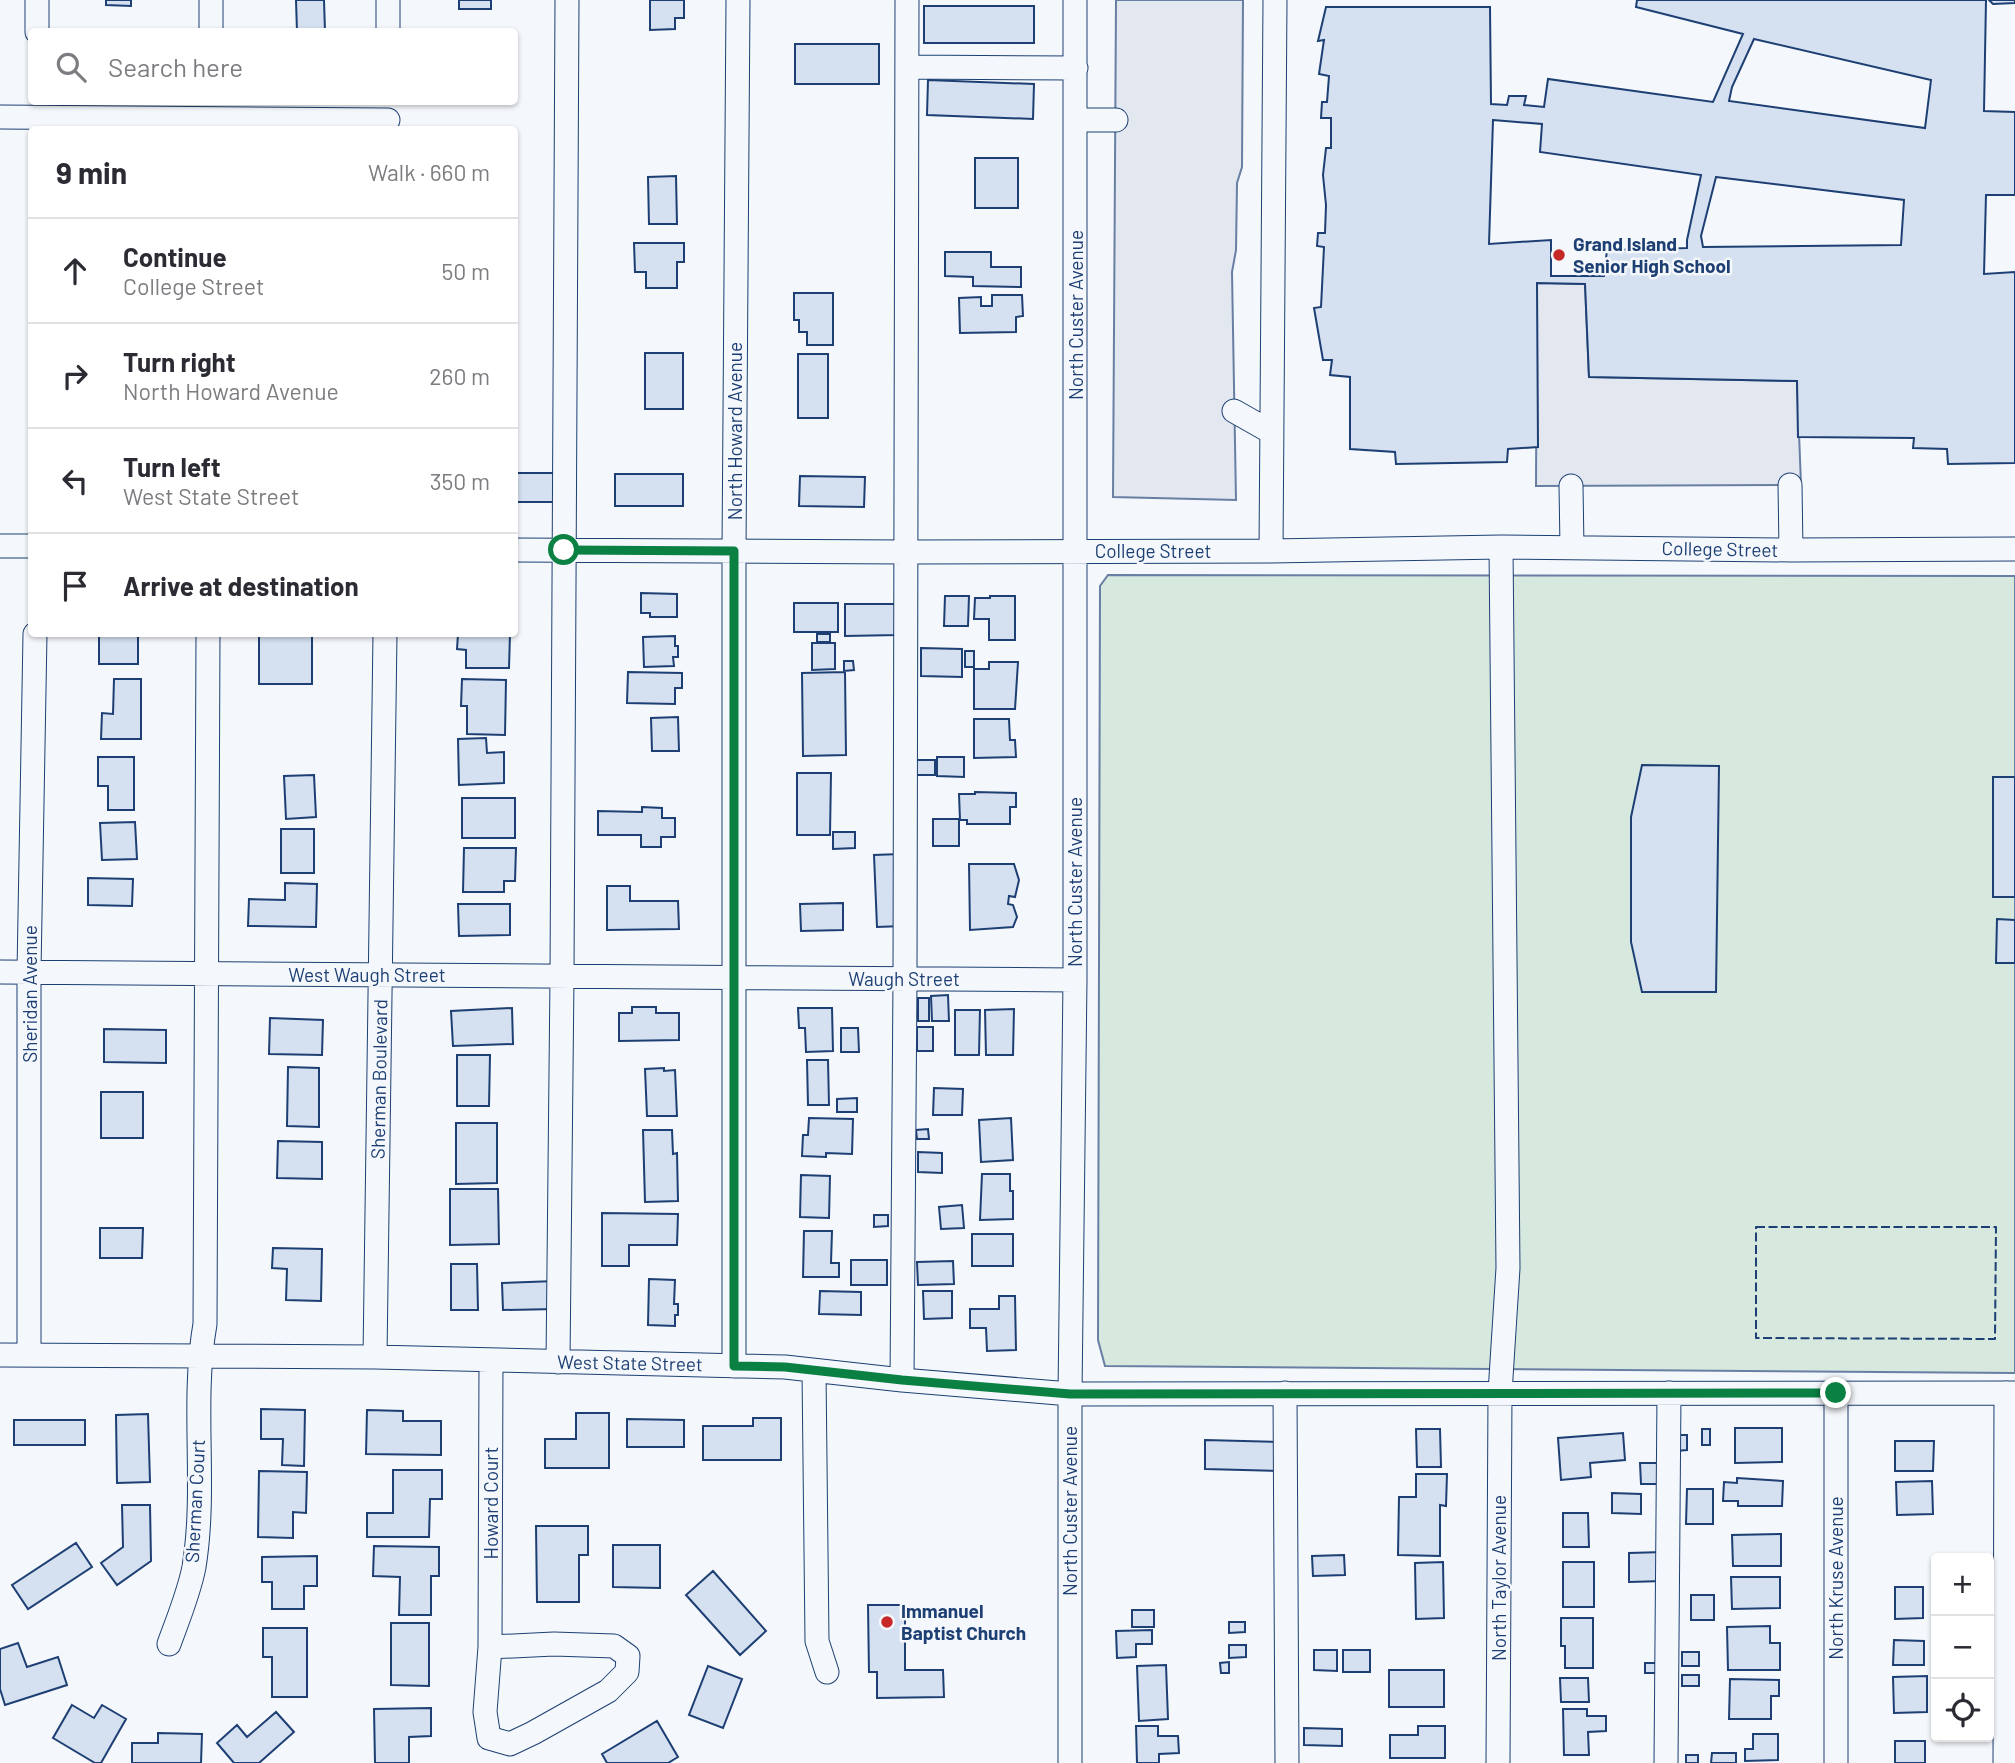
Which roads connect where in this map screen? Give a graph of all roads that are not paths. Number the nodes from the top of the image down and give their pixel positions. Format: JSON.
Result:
{"nodes":[{"id":1,"x":37,"y":0,"type":"edge"},
{"id":2,"x":211,"y":0,"type":"edge"},
{"id":3,"x":388,"y":0,"type":"edge"},
{"id":4,"x":567,"y":0,"type":"edge"},
{"id":5,"x":738,"y":0,"type":"edge"},
{"id":6,"x":907,"y":0,"type":"edge"},
{"id":7,"x":1076,"y":0,"type":"edge"},
{"id":8,"x":1275,"y":0,"type":"edge"},
{"id":9,"x":37,"y":28,"type":"edge"},
{"id":10,"x":211,"y":28,"type":"edge"},
{"id":11,"x":388,"y":28,"type":"edge"},
{"id":12,"x":907,"y":66,"type":"junction"},
{"id":13,"x":1076,"y":68,"type":"junction"},
{"id":14,"x":37,"y":116,"type":"edge"},
{"id":15,"x":0,"y":117,"type":"edge"},
{"id":16,"x":211,"y":117,"type":"edge"},
{"id":17,"x":388,"y":117,"type":"edge"},
{"id":18,"x":1076,"y":120,"type":"junction"},
{"id":19,"x":1116,"y":120,"type":"dead end"},
{"id":20,"x":1234,"y":411,"type":"dead end"},
{"id":21,"x":1271,"y":432,"type":"junction"},
{"id":22,"x":1790,"y":485,"type":"dead end"},
{"id":23,"x":1571,"y":486,"type":"dead end"},
{"id":24,"x":0,"y":546,"type":"edge"},
{"id":25,"x":28,"y":546,"type":"edge"},
{"id":26,"x":1501,"y":547,"type":"junction"},
{"id":27,"x":1573,"y":547,"type":"junction"},
{"id":28,"x":2015,"y":549,"type":"edge"},
{"id":29,"x":518,"y":550,"type":"edge"},
{"id":30,"x":564,"y":550,"type":"junction"},
{"id":31,"x":1791,"y":550,"type":"junction"},
{"id":32,"x":734,"y":551,"type":"junction"},
{"id":33,"x":1075,"y":551,"type":"junction"},
{"id":34,"x":1271,"y":551,"type":"junction"},
{"id":35,"x":906,"y":552,"type":"junction"},
{"id":36,"x":35,"y":637,"type":"edge"},
{"id":37,"x":208,"y":637,"type":"edge"},
{"id":38,"x":386,"y":637,"type":"edge"},
{"id":39,"x":0,"y":972,"type":"edge"},
{"id":40,"x":29,"y":972,"type":"junction"},
{"id":41,"x":207,"y":973,"type":"junction"},
{"id":42,"x":380,"y":975,"type":"junction"},
{"id":43,"x":562,"y":976,"type":"junction"},
{"id":44,"x":734,"y":978,"type":"junction"},
{"id":45,"x":905,"y":979,"type":"junction"},
{"id":46,"x":1075,"y":980,"type":"junction"},
{"id":47,"x":0,"y":1354,"type":"edge"},
{"id":48,"x":29,"y":1355,"type":"junction"},
{"id":49,"x":199,"y":1355,"type":"junction"},
{"id":50,"x":374,"y":1357,"type":"junction"},
{"id":51,"x":491,"y":1360,"type":"junction"},
{"id":52,"x":558,"y":1362,"type":"junction"},
{"id":53,"x":734,"y":1366,"type":"junction"},
{"id":54,"x":814,"y":1371,"type":"junction"},
{"id":55,"x":902,"y":1380,"type":"junction"},
{"id":56,"x":1285,"y":1393,"type":"junction"},
{"id":57,"x":1500,"y":1393,"type":"junction"},
{"id":58,"x":1669,"y":1393,"type":"junction"},
{"id":59,"x":1836,"y":1393,"type":"junction"},
{"id":60,"x":2010,"y":1393,"type":"edge"},
{"id":61,"x":1070,"y":1394,"type":"junction"},
{"id":62,"x":169,"y":1644,"type":"dead end"},
{"id":63,"x":490,"y":1647,"type":"junction"},
{"id":64,"x":827,"y":1672,"type":"dead end"},
{"id":65,"x":1070,"y":1763,"type":"edge"},
{"id":66,"x":1287,"y":1763,"type":"edge"},
{"id":67,"x":1498,"y":1763,"type":"edge"},
{"id":68,"x":1666,"y":1763,"type":"edge"},
{"id":69,"x":1836,"y":1763,"type":"edge"},
{"id":70,"x":2005,"y":1763,"type":"edge"}],
"edges":[{"from":1,"to":9,"type":"street"},
{"from":2,"to":10,"type":"street"},
{"from":3,"to":11,"type":"street"},
{"from":4,"to":30,"type":"street"},
{"from":5,"to":32,"type":"street","name":"North Howard Avenue"},
{"from":6,"to":12,"type":"street"},
{"from":7,"to":13,"type":"street","name":"North Custer Avenue"},
{"from":8,"to":21,"type":"street"},
{"from":12,"to":13,"type":"street"},
{"from":12,"to":35,"type":"street"},
{"from":13,"to":18,"type":"street","name":"North Custer Avenue"},
{"from":14,"to":15,"type":"street"},
{"from":14,"to":16,"type":"street"},
{"from":16,"to":17,"type":"street"},
{"from":18,"to":19,"type":"street"},
{"from":18,"to":33,"type":"street","name":"North Custer Avenue"},
{"from":20,"to":21,"type":"street"},
{"from":21,"to":34,"type":"street"},
{"from":22,"to":31,"type":"street","name":"College Street"},
{"from":23,"to":27,"type":"street"},
{"from":24,"to":25,"type":"street"},
{"from":26,"to":27,"type":"street","name":"College Street"},
{"from":26,"to":34,"type":"street","name":"College Street"},
{"from":26,"to":57,"type":"street","name":"North Taylor Avenue"},
{"from":27,"to":31,"type":"street","name":"College Street"},
{"from":28,"to":31,"type":"street","name":"College Street"},
{"from":29,"to":30,"type":"street","name":"College Street"},
{"from":30,"to":32,"type":"street","name":"College Street"},
{"from":30,"to":43,"type":"street"},
{"from":32,"to":35,"type":"street","name":"College Street"},
{"from":32,"to":44,"type":"street","name":"North Howard Avenue"},
{"from":33,"to":34,"type":"street","name":"College Street"},
{"from":33,"to":35,"type":"street","name":"College Street"},
{"from":33,"to":46,"type":"street","name":"North Custer Avenue"},
{"from":35,"to":45,"type":"street"},
{"from":36,"to":40,"type":"street","name":"Sheridan Avenue"},
{"from":37,"to":41,"type":"street","name":"Sherman Court"},
{"from":38,"to":42,"type":"street","name":"Sherman Boulevard"},
{"from":39,"to":40,"type":"street","name":"West Waugh Street"},
{"from":40,"to":41,"type":"street","name":"West Waugh Street"},
{"from":40,"to":48,"type":"street","name":"Sheridan Avenue"},
{"from":41,"to":42,"type":"street","name":"West Waugh Street"},
{"from":41,"to":49,"type":"street","name":"Sherman Court"},
{"from":42,"to":43,"type":"street","name":"West Waugh Street"},
{"from":42,"to":50,"type":"street","name":"Sherman Boulevard"},
{"from":43,"to":44,"type":"street","name":"West Waugh Street"},
{"from":43,"to":52,"type":"street"},
{"from":44,"to":45,"type":"street","name":"Waugh Street"},
{"from":44,"to":53,"type":"street","name":"North Howard Avenue"},
{"from":45,"to":46,"type":"street","name":"Waugh Street"},
{"from":45,"to":55,"type":"street"},
{"from":46,"to":61,"type":"street","name":"North Custer Avenue"},
{"from":47,"to":48,"type":"street","name":"West State Street"},
{"from":48,"to":49,"type":"street","name":"West State Street"},
{"from":49,"to":50,"type":"street","name":"West State Street"},
{"from":49,"to":62,"type":"street","name":"Sherman Court"},
{"from":50,"to":51,"type":"street","name":"West State Street"},
{"from":51,"to":52,"type":"street","name":"West State Street"},
{"from":51,"to":63,"type":"street","name":"Howard Court"},
{"from":52,"to":53,"type":"street","name":"West State Street"},
{"from":53,"to":54,"type":"street","name":"West State Street"},
{"from":54,"to":55,"type":"street","name":"West State Street"},
{"from":54,"to":64,"type":"street"},
{"from":55,"to":61,"type":"street","name":"West State Street"},
{"from":56,"to":57,"type":"street","name":"West State Street"},
{"from":56,"to":61,"type":"street","name":"West State Street"},
{"from":56,"to":66,"type":"street"},
{"from":57,"to":58,"type":"street","name":"West State Street"},
{"from":57,"to":67,"type":"street","name":"North Taylor Avenue"},
{"from":58,"to":59,"type":"street","name":"West State Street"},
{"from":58,"to":68,"type":"street"},
{"from":59,"to":60,"type":"street","name":"West State Street"},
{"from":59,"to":69,"type":"street","name":"North Kruse Avenue"},
{"from":60,"to":70,"type":"street"},
{"from":61,"to":65,"type":"street","name":"North Custer Avenue"},
{"from":63,"to":63,"type":"street","name":"Howard Court"}]}
